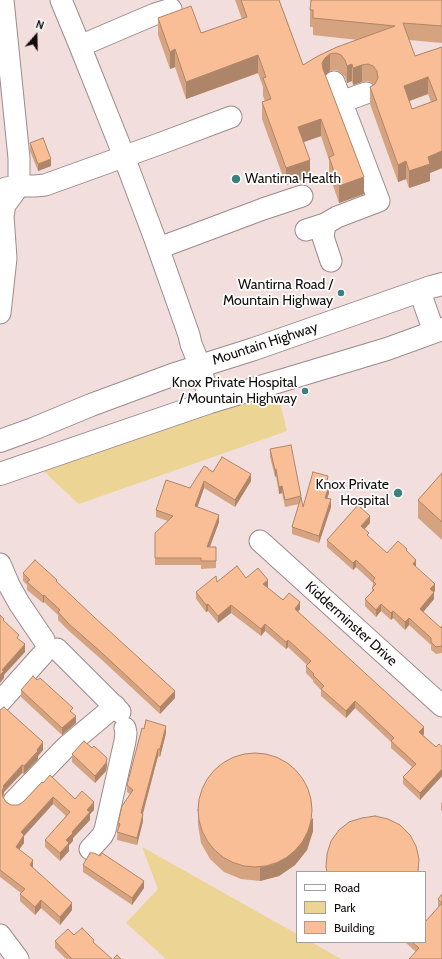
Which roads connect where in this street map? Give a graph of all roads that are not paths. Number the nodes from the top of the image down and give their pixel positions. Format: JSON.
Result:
{"nodes":[{"id":1,"x":4,"y":0,"type":"edge"},
{"id":2,"x":60,"y":0,"type":"edge"},
{"id":3,"x":171,"y":9,"type":"dead end"},
{"id":4,"x":80,"y":46,"type":"junction"},
{"id":5,"x":334,"y":82,"type":"dead end"},
{"id":6,"x":366,"y":92,"type":"dead end"},
{"id":7,"x":341,"y":102,"type":"junction"},
{"id":8,"x":231,"y":117,"type":"dead end"},
{"id":9,"x":124,"y":157,"type":"junction"},
{"id":10,"x":6,"y":194,"type":"edge"},
{"id":11,"x":302,"y":196,"type":"dead end"},
{"id":12,"x":159,"y":248,"type":"junction"},
{"id":13,"x":336,"y":259,"type":"dead end"},
{"id":14,"x":434,"y":285,"type":"edge"},
{"id":15,"x":0,"y":314,"type":"edge"},
{"id":16,"x":438,"y":331,"type":"edge"},
{"id":17,"x":200,"y":366,"type":"junction"},
{"id":18,"x":210,"y":402,"type":"junction"},
{"id":19,"x":0,"y":441,"type":"edge"},
{"id":20,"x":0,"y":474,"type":"edge"},
{"id":21,"x":260,"y":541,"type":"dead end"},
{"id":22,"x":0,"y":564,"type":"edge"},
{"id":23,"x":48,"y":648,"type":"junction"},
{"id":24,"x":0,"y":702,"type":"edge"},
{"id":25,"x":442,"y":706,"type":"edge"},
{"id":26,"x":120,"y":715,"type":"junction"},
{"id":27,"x":14,"y":801,"type":"dead end"},
{"id":28,"x":90,"y":849,"type":"dead end"},
{"id":29,"x":0,"y":935,"type":"edge"},
{"id":30,"x":18,"y":959,"type":"edge"}],
"edges":[{"from":1,"to":10,"type":"street"},
{"from":2,"to":4,"type":"street"},
{"from":3,"to":4,"type":"street"},
{"from":4,"to":9,"type":"street"},
{"from":5,"to":7,"type":"street"},
{"from":6,"to":7,"type":"street"},
{"from":7,"to":13,"type":"street"},
{"from":8,"to":9,"type":"street"},
{"from":9,"to":10,"type":"street"},
{"from":9,"to":12,"type":"street"},
{"from":10,"to":15,"type":"street"},
{"from":11,"to":12,"type":"street"},
{"from":12,"to":17,"type":"street"},
{"from":14,"to":16,"type":"street"},
{"from":14,"to":17,"type":"main road","name":"Mountain Highway"},
{"from":16,"to":18,"type":"main road"},
{"from":17,"to":18,"type":"street"},
{"from":17,"to":19,"type":"main road","name":"Mountain Highway"},
{"from":18,"to":20,"type":"main road"},
{"from":21,"to":25,"type":"street","name":"Kidderminster Drive"},
{"from":22,"to":23,"type":"street"},
{"from":23,"to":24,"type":"street"},
{"from":23,"to":26,"type":"street"},
{"from":26,"to":27,"type":"street"},
{"from":26,"to":28,"type":"street"},
{"from":29,"to":30,"type":"street"}]}
